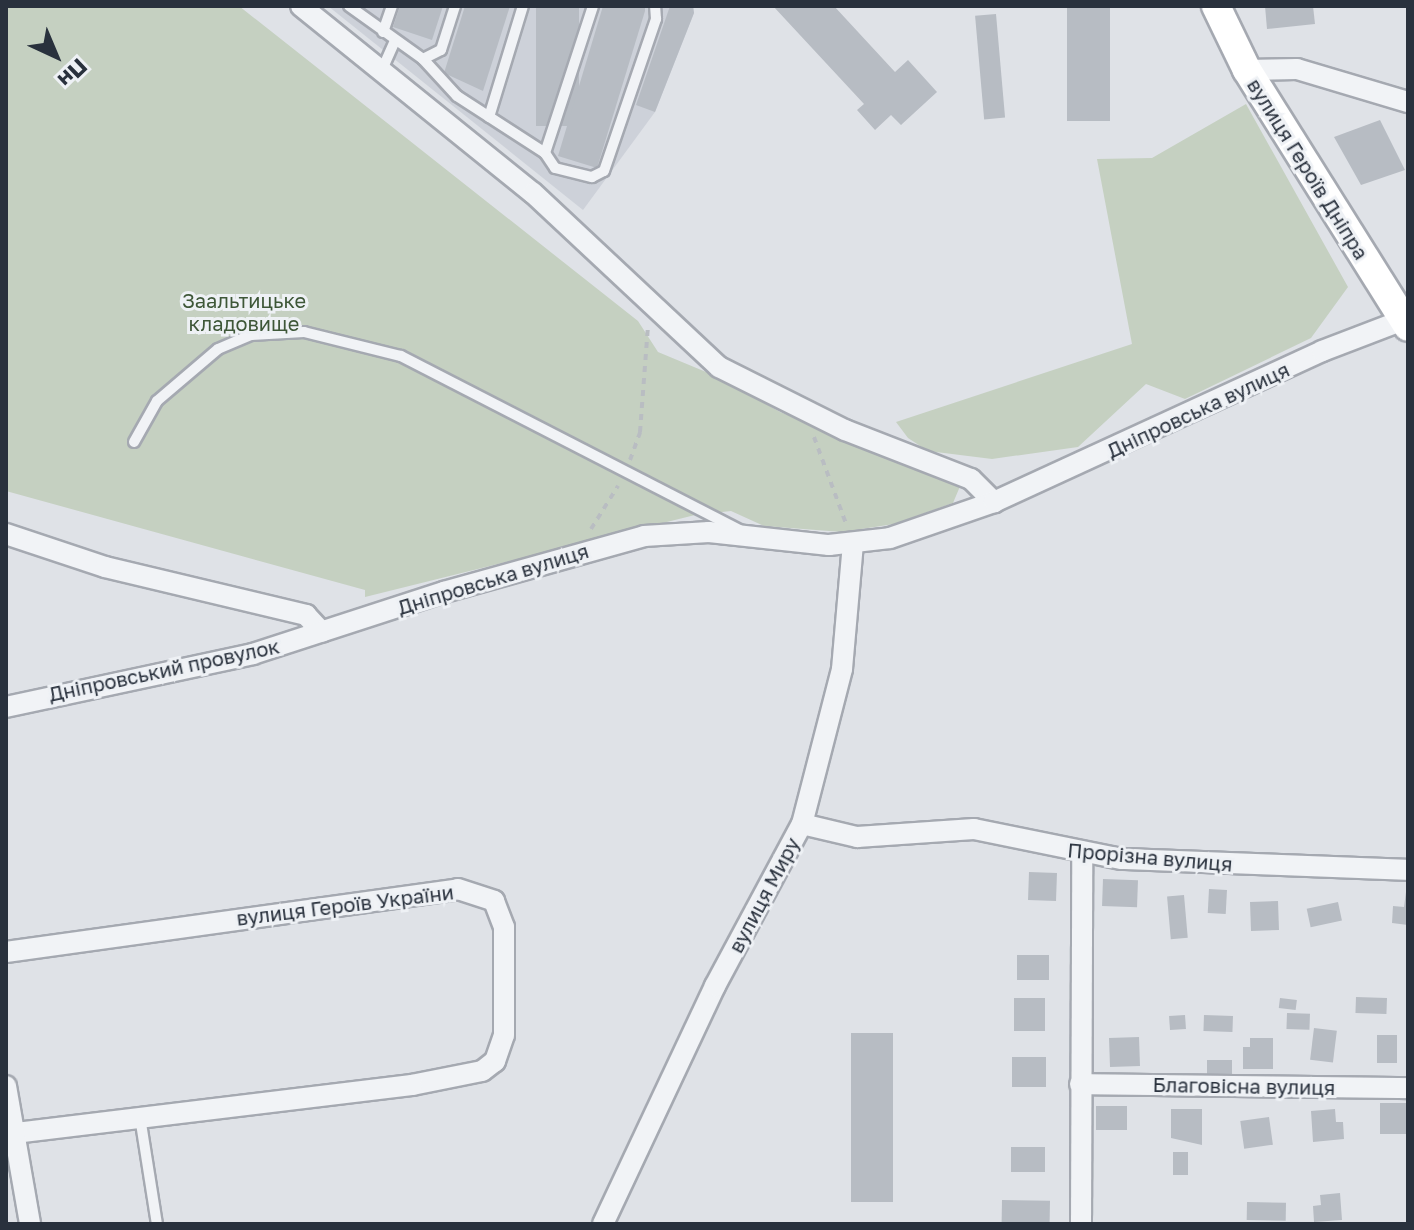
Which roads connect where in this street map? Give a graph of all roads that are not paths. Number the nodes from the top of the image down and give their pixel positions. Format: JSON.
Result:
{"nodes":[{"id":1,"x":301,"y":6,"type":"edge"},
{"id":2,"x":349,"y":6,"type":"edge"},
{"id":3,"x":392,"y":6,"type":"edge"},
{"id":4,"x":455,"y":6,"type":"edge"},
{"id":5,"x":523,"y":6,"type":"edge"},
{"id":6,"x":593,"y":6,"type":"edge"},
{"id":7,"x":655,"y":6,"type":"edge"},
{"id":8,"x":1216,"y":6,"type":"edge"},
{"id":9,"x":383,"y":32,"type":"junction"},
{"id":10,"x":395,"y":41,"type":"junction"},
{"id":11,"x":423,"y":59,"type":"junction"},
{"id":12,"x":1247,"y":70,"type":"junction"},
{"id":13,"x":380,"y":74,"type":"junction"},
{"id":14,"x":1408,"y":102,"type":"edge"},
{"id":15,"x":489,"y":117,"type":"junction"},
{"id":16,"x":545,"y":153,"type":"junction"},
{"id":17,"x":1406,"y":324,"type":"edge"},
{"id":18,"x":134,"y":442,"type":"dead end"},
{"id":19,"x":994,"y":502,"type":"junction"},
{"id":20,"x":6,"y":534,"type":"edge"},
{"id":21,"x":755,"y":538,"type":"junction"},
{"id":22,"x":853,"y":543,"type":"junction"},
{"id":23,"x":322,"y":632,"type":"junction"},
{"id":24,"x":6,"y":707,"type":"edge"},
{"id":25,"x":802,"y":824,"type":"junction"},
{"id":26,"x":1082,"y":854,"type":"junction"},
{"id":27,"x":1408,"y":870,"type":"edge"},
{"id":28,"x":6,"y":952,"type":"edge"},
{"id":29,"x":1080,"y":1084,"type":"junction"},
{"id":30,"x":6,"y":1086,"type":"edge"},
{"id":31,"x":1408,"y":1088,"type":"edge"},
{"id":32,"x":140,"y":1117,"type":"junction"},
{"id":33,"x":14,"y":1133,"type":"junction"},
{"id":34,"x":30,"y":1224,"type":"edge"},
{"id":35,"x":157,"y":1224,"type":"edge"},
{"id":36,"x":603,"y":1224,"type":"edge"},
{"id":37,"x":1081,"y":1224,"type":"edge"}],
"edges":[{"from":1,"to":13,"type":"street"},
{"from":2,"to":9,"type":"lane"},
{"from":3,"to":9,"type":"lane"},
{"from":4,"to":11,"type":"lane"},
{"from":5,"to":15,"type":"lane"},
{"from":6,"to":16,"type":"lane"},
{"from":7,"to":16,"type":"lane"},
{"from":8,"to":12,"type":"main road","name":"вулиця Героїв Дніпра"},
{"from":9,"to":10,"type":"lane"},
{"from":10,"to":11,"type":"lane"},
{"from":10,"to":13,"type":"lane"},
{"from":11,"to":15,"type":"lane"},
{"from":12,"to":14,"type":"street"},
{"from":12,"to":17,"type":"main road","name":"вулиця Героїв Дніпра"},
{"from":13,"to":19,"type":"street"},
{"from":15,"to":16,"type":"lane"},
{"from":17,"to":19,"type":"street","name":"Дніпровська вулиця"},
{"from":18,"to":21,"type":"lane"},
{"from":19,"to":22,"type":"street","name":"Дніпровська вулиця"},
{"from":20,"to":23,"type":"street"},
{"from":21,"to":22,"type":"street","name":"Дніпровська вулиця"},
{"from":21,"to":23,"type":"street","name":"Дніпровська вулиця"},
{"from":22,"to":25,"type":"street","name":"вулиця Миру"},
{"from":23,"to":24,"type":"street","name":"Дніпровський провулок"},
{"from":25,"to":26,"type":"street","name":"Прорізна вулиця"},
{"from":25,"to":36,"type":"street","name":"вулиця Миру"},
{"from":26,"to":27,"type":"street","name":"Прорізна вулиця"},
{"from":26,"to":29,"type":"street"},
{"from":28,"to":32,"type":"street","name":"вулиця Героїв України"},
{"from":29,"to":31,"type":"street","name":"Благовісна вулиця"},
{"from":29,"to":37,"type":"street"},
{"from":30,"to":33,"type":"street"},
{"from":32,"to":33,"type":"street","name":"вулиця Героїв України"},
{"from":32,"to":35,"type":"lane"},
{"from":33,"to":34,"type":"street"}]}
